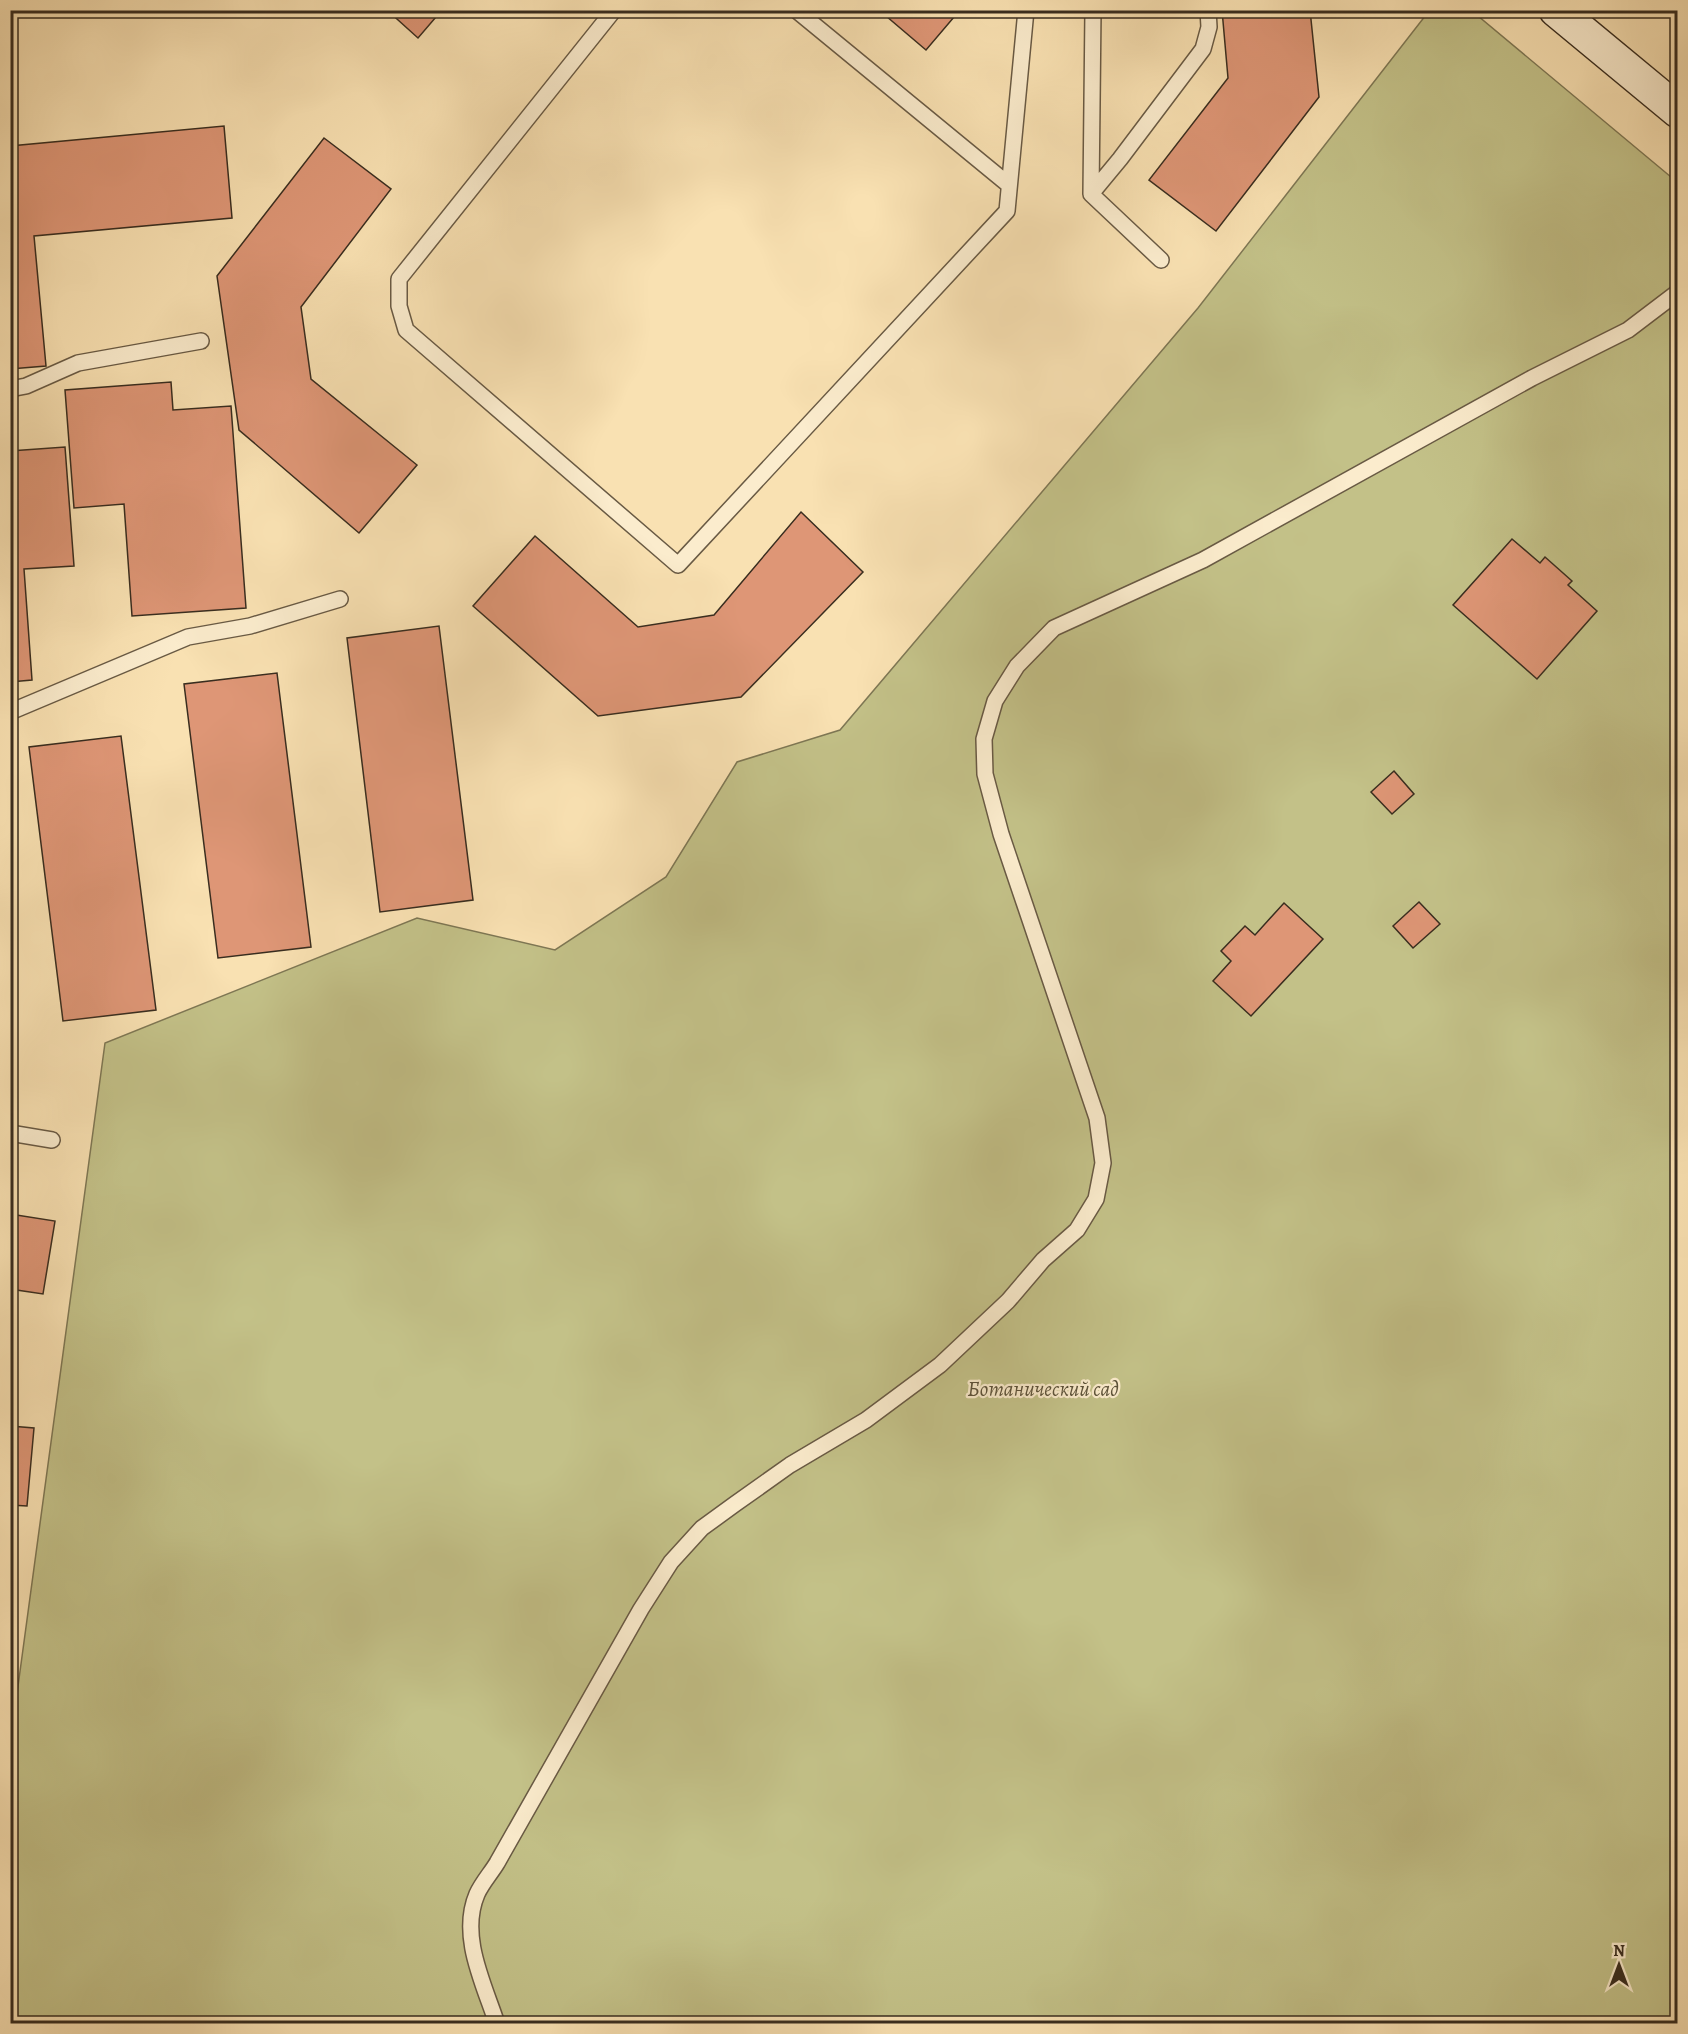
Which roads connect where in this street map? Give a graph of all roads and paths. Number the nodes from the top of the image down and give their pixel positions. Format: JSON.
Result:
{"nodes":[{"id":1,"x":614,"y":10,"type":"edge"},
{"id":2,"x":796,"y":10,"type":"edge"},
{"id":3,"x":1026,"y":10,"type":"edge"},
{"id":4,"x":1093,"y":10,"type":"edge"},
{"id":5,"x":1208,"y":10,"type":"edge"},
{"id":6,"x":1556,"y":10,"type":"edge"},
{"id":7,"x":1677,"y":111,"type":"edge"},
{"id":8,"x":1009,"y":185,"type":"junction"},
{"id":9,"x":1091,"y":194,"type":"junction"},
{"id":10,"x":1161,"y":260,"type":"dead end"},
{"id":11,"x":1677,"y":292,"type":"edge"},
{"id":12,"x":201,"y":341,"type":"dead end"},
{"id":13,"x":10,"y":389,"type":"edge"},
{"id":14,"x":340,"y":599,"type":"dead end"},
{"id":15,"x":10,"y":712,"type":"edge"},
{"id":16,"x":10,"y":1133,"type":"edge"},
{"id":17,"x":52,"y":1140,"type":"dead end"},
{"id":18,"x":497,"y":2024,"type":"edge"}],
"edges":[{"from":1,"to":8,"type":"lane"},
{"from":2,"to":8,"type":"lane"},
{"from":3,"to":8,"type":"lane"},
{"from":4,"to":9,"type":"lane"},
{"from":5,"to":9,"type":"lane"},
{"from":6,"to":7,"type":"main road"},
{"from":9,"to":10,"type":"lane"},
{"from":11,"to":18,"type":"lane"},
{"from":12,"to":13,"type":"lane"},
{"from":14,"to":15,"type":"lane"},
{"from":16,"to":17,"type":"lane"}]}
